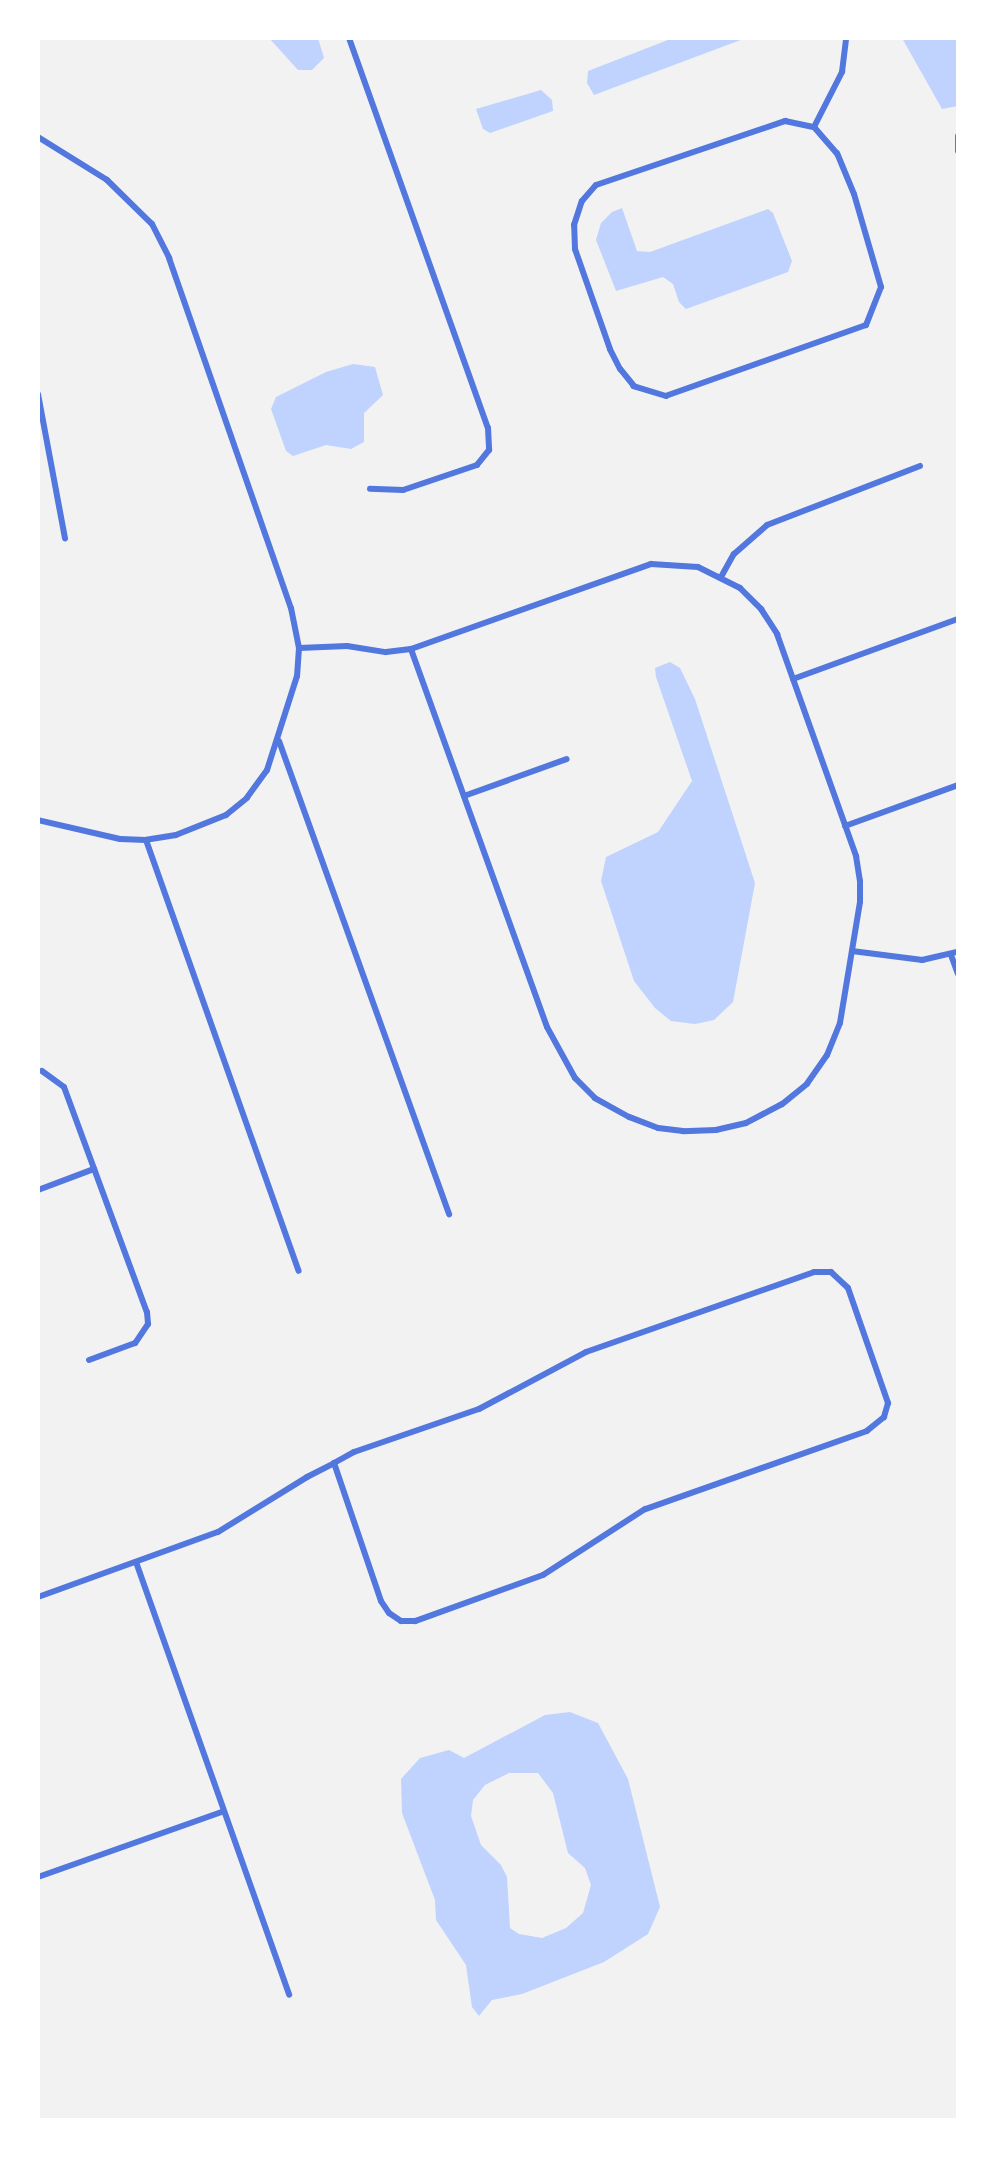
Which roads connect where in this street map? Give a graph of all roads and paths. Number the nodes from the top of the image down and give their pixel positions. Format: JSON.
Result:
{"nodes":[{"id":1,"x":349,"y":38,"type":"edge"},
{"id":2,"x":846,"y":38,"type":"edge"},
{"id":3,"x":814,"y":127,"type":"junction"},
{"id":4,"x":958,"y":136,"type":"edge"},
{"id":5,"x":38,"y":137,"type":"edge"},
{"id":6,"x":958,"y":151,"type":"edge"},
{"id":7,"x":38,"y":394,"type":"edge"},
{"id":8,"x":920,"y":466,"type":"dead end"},
{"id":9,"x":370,"y":489,"type":"dead end"},
{"id":10,"x":65,"y":538,"type":"dead end"},
{"id":11,"x":721,"y":577,"type":"junction"},
{"id":12,"x":958,"y":619,"type":"edge"},
{"id":13,"x":299,"y":648,"type":"junction"},
{"id":14,"x":411,"y":649,"type":"junction"},
{"id":15,"x":793,"y":679,"type":"junction"},
{"id":16,"x":279,"y":741,"type":"junction"},
{"id":17,"x":567,"y":759,"type":"dead end"},
{"id":18,"x":958,"y":785,"type":"edge"},
{"id":19,"x":464,"y":796,"type":"junction"},
{"id":20,"x":38,"y":820,"type":"edge"},
{"id":21,"x":845,"y":826,"type":"junction"},
{"id":22,"x":146,"y":840,"type":"junction"},
{"id":23,"x":852,"y":951,"type":"junction"},
{"id":24,"x":955,"y":954,"type":"edge"},
{"id":25,"x":958,"y":974,"type":"edge"},
{"id":26,"x":42,"y":1071,"type":"dead end"},
{"id":27,"x":94,"y":1169,"type":"junction"},
{"id":28,"x":38,"y":1190,"type":"edge"},
{"id":29,"x":449,"y":1214,"type":"dead end"},
{"id":30,"x":299,"y":1271,"type":"dead end"},
{"id":31,"x":89,"y":1360,"type":"dead end"},
{"id":32,"x":334,"y":1463,"type":"junction"},
{"id":33,"x":136,"y":1562,"type":"junction"},
{"id":34,"x":38,"y":1597,"type":"edge"},
{"id":35,"x":224,"y":1811,"type":"junction"},
{"id":36,"x":38,"y":1877,"type":"edge"},
{"id":37,"x":289,"y":1995,"type":"dead end"}],
"edges":[{"from":1,"to":9,"type":"street"},
{"from":2,"to":3,"type":"street"},
{"from":3,"to":3,"type":"street"},
{"from":4,"to":6,"type":"street"},
{"from":5,"to":13,"type":"street"},
{"from":7,"to":10,"type":"street"},
{"from":8,"to":11,"type":"street"},
{"from":11,"to":14,"type":"street"},
{"from":11,"to":15,"type":"street"},
{"from":12,"to":15,"type":"street"},
{"from":13,"to":14,"type":"street"},
{"from":13,"to":16,"type":"street"},
{"from":14,"to":19,"type":"street"},
{"from":15,"to":21,"type":"street"},
{"from":16,"to":22,"type":"street"},
{"from":16,"to":29,"type":"street"},
{"from":17,"to":19,"type":"street"},
{"from":18,"to":21,"type":"street"},
{"from":19,"to":23,"type":"street"},
{"from":20,"to":22,"type":"street"},
{"from":21,"to":23,"type":"street"},
{"from":22,"to":30,"type":"street"},
{"from":23,"to":24,"type":"street"},
{"from":24,"to":25,"type":"street"},
{"from":26,"to":27,"type":"street"},
{"from":27,"to":28,"type":"street"},
{"from":27,"to":31,"type":"street"},
{"from":32,"to":32,"type":"street"},
{"from":32,"to":33,"type":"street"},
{"from":33,"to":34,"type":"street"},
{"from":33,"to":35,"type":"street"},
{"from":35,"to":36,"type":"street"},
{"from":35,"to":37,"type":"street"}]}
